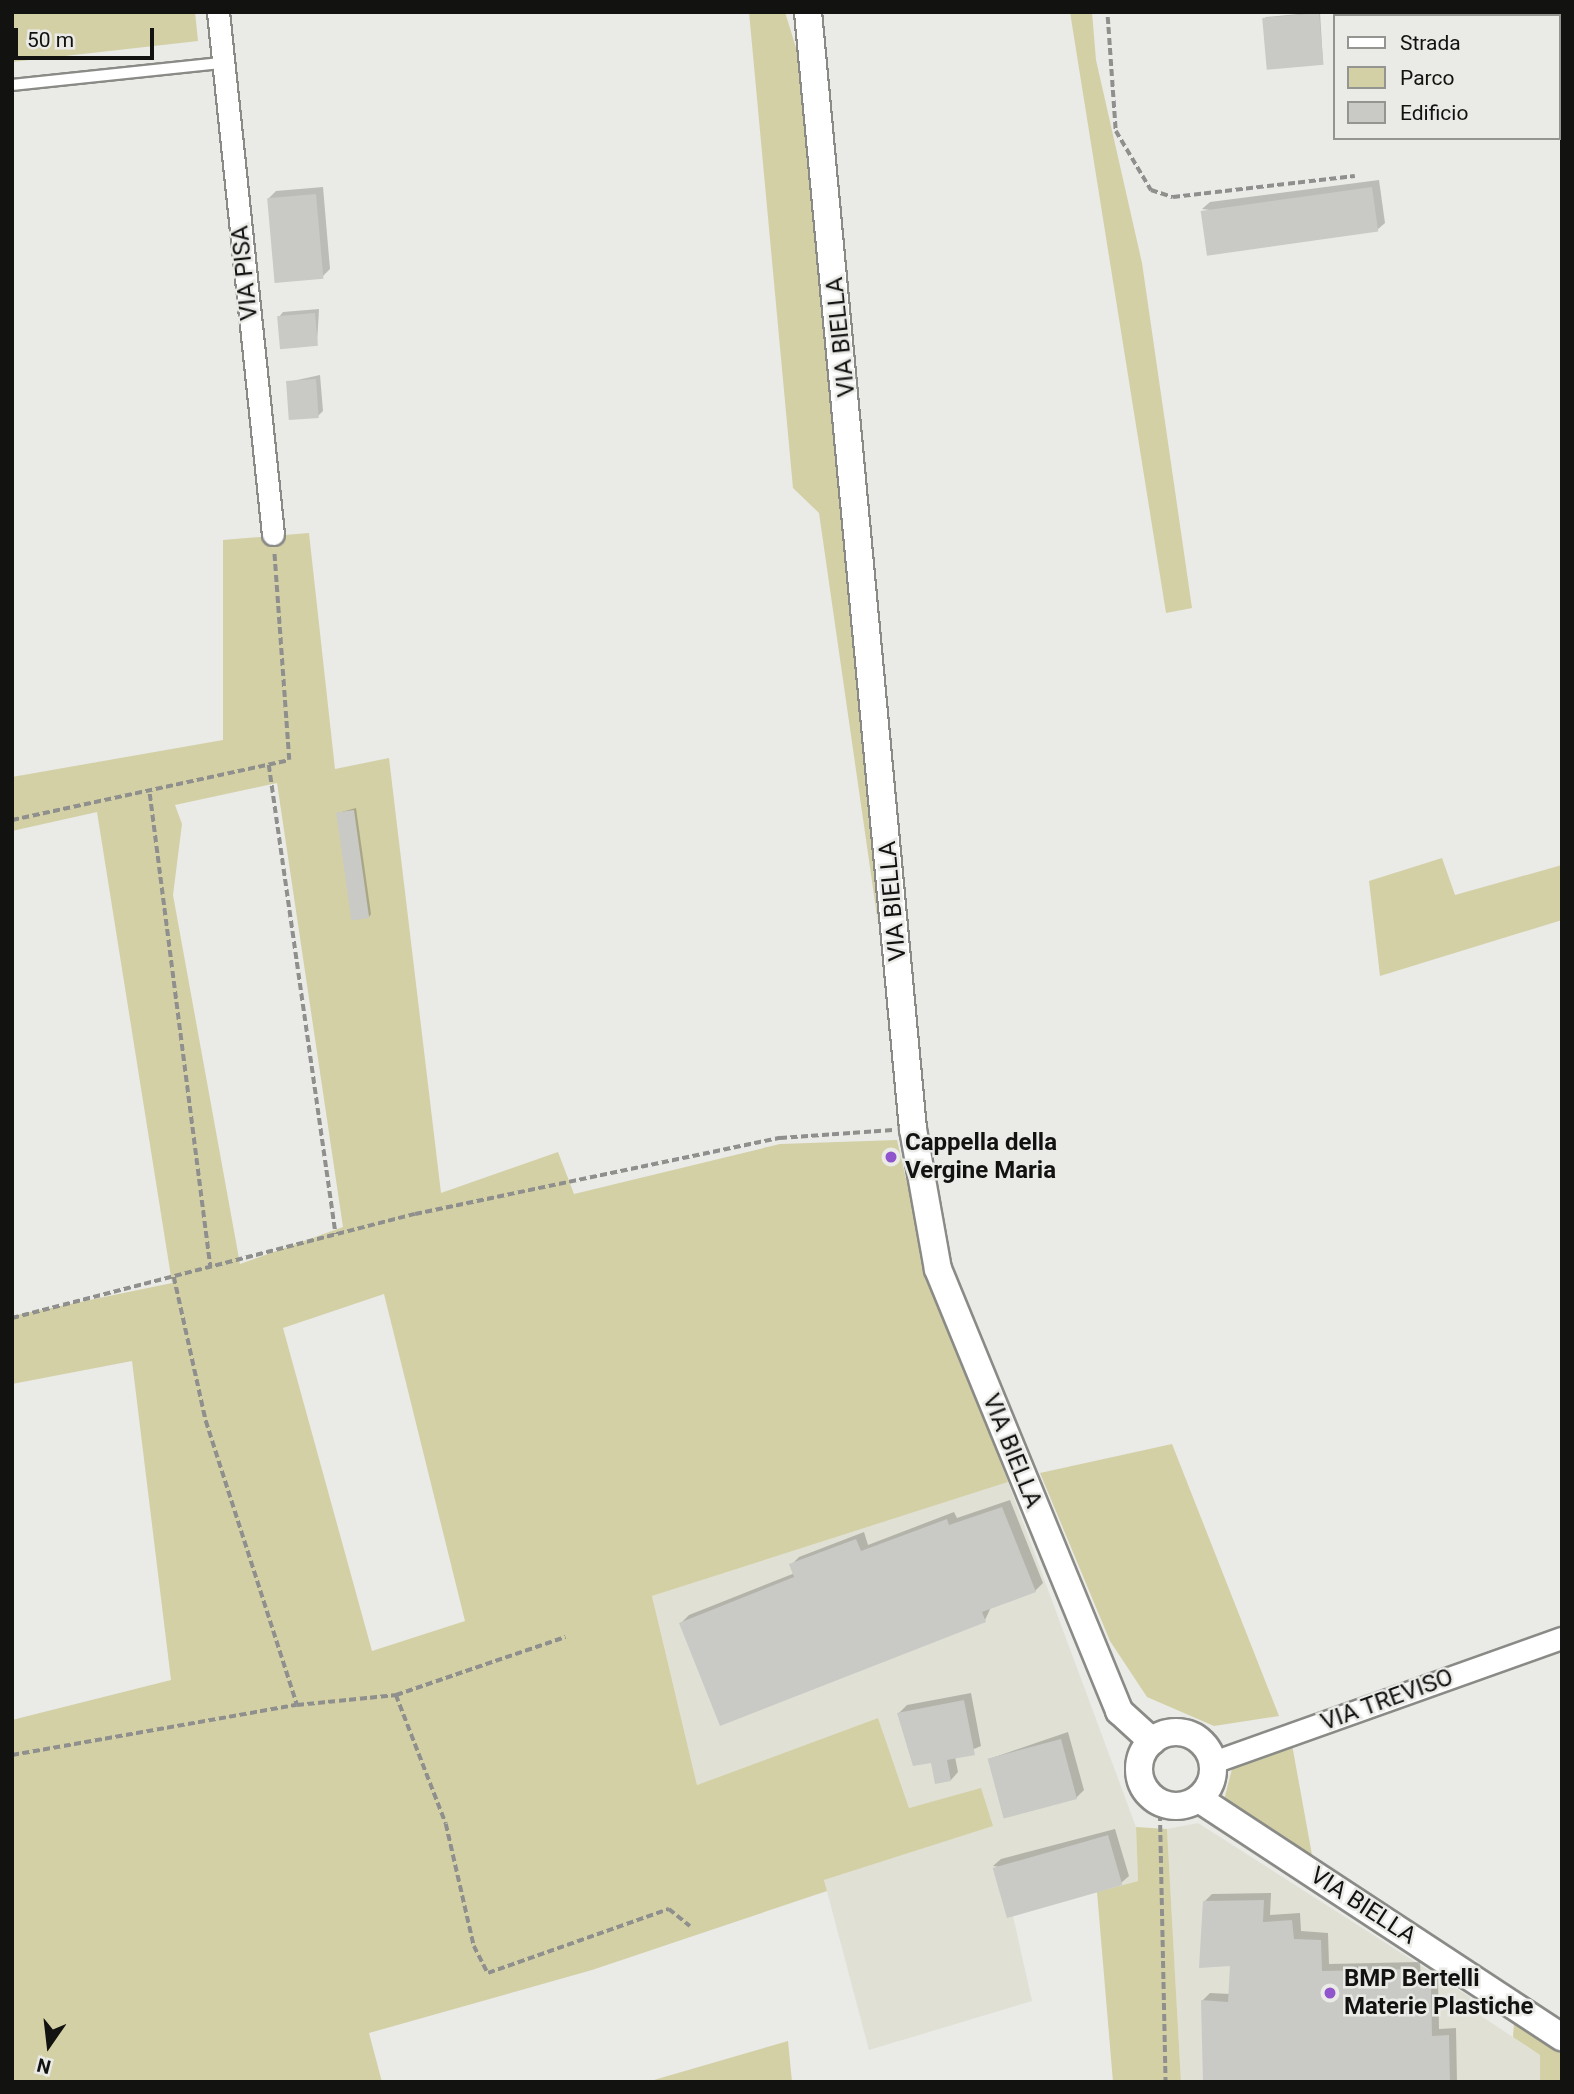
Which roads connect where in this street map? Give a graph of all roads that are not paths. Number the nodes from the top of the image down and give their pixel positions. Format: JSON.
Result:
{"nodes":[{"id":1,"x":218,"y":12,"type":"edge"},
{"id":2,"x":808,"y":12,"type":"edge"},
{"id":3,"x":223,"y":63,"type":"junction"},
{"id":4,"x":12,"y":85,"type":"edge"},
{"id":5,"x":273,"y":534,"type":"road end"},
{"id":6,"x":1562,"y":1637,"type":"edge"},
{"id":7,"x":1152,"y":1741,"type":"junction"},
{"id":8,"x":1213,"y":1762,"type":"junction"},
{"id":9,"x":1199,"y":1799,"type":"junction"},
{"id":10,"x":1562,"y":2036,"type":"edge"}],
"edges":[{"from":1,"to":3,"type":"street","name":"VIA PISA"},
{"from":2,"to":7,"type":"street","name":"VIA BIELLA"},
{"from":3,"to":4,"type":"lane"},
{"from":3,"to":5,"type":"street","name":"VIA PISA"},
{"from":6,"to":8,"type":"street","name":"VIA TREVISO"},
{"from":7,"to":8,"type":"street"},
{"from":7,"to":9,"type":"street"},
{"from":8,"to":9,"type":"street"},
{"from":9,"to":10,"type":"street","name":"VIA BIELLA"}]}
